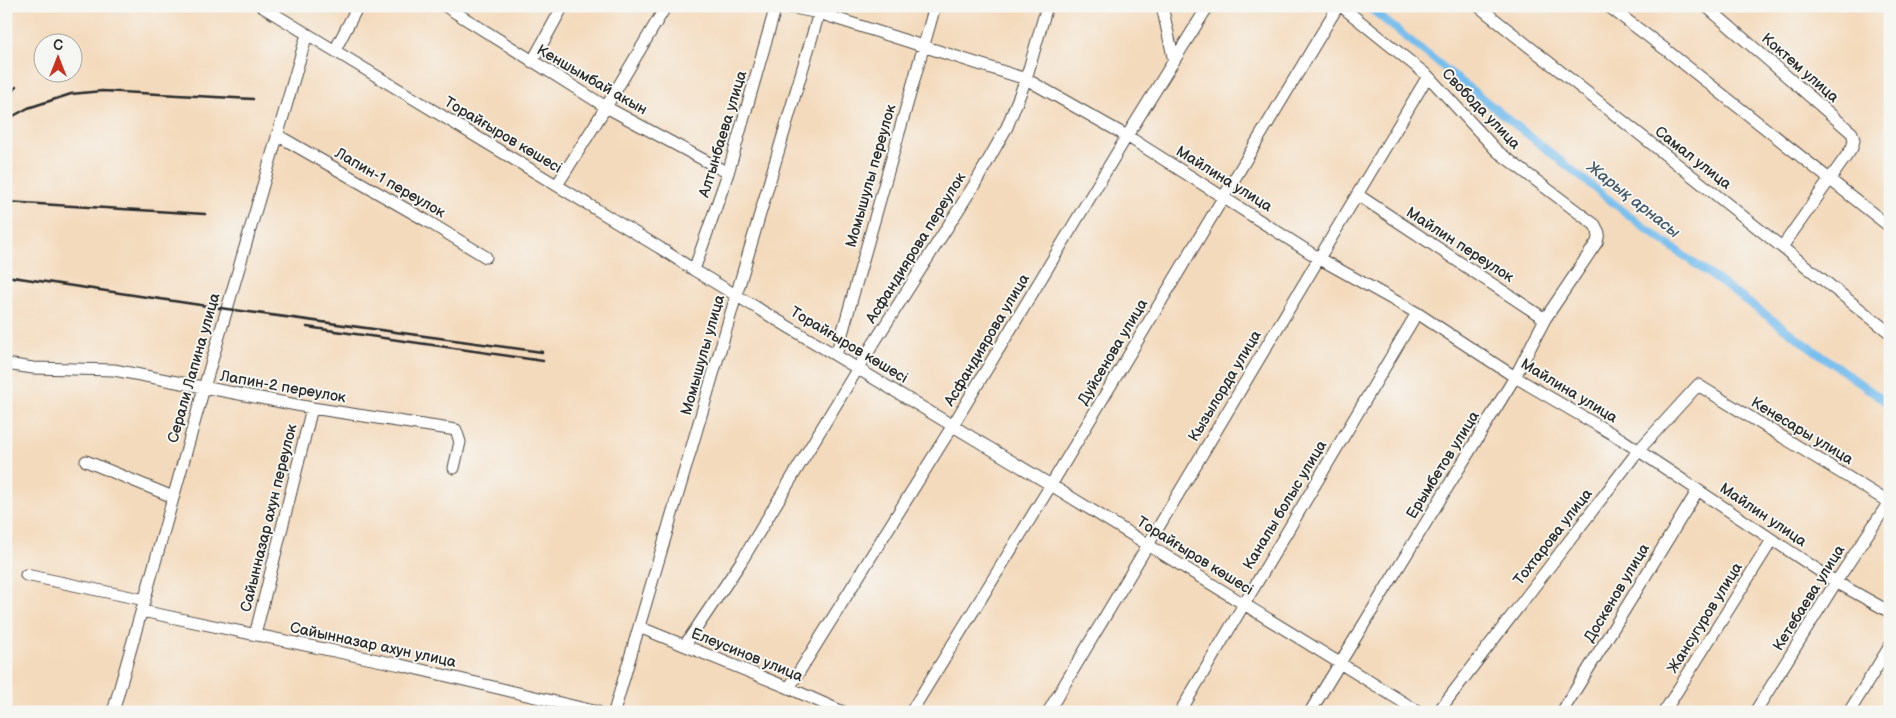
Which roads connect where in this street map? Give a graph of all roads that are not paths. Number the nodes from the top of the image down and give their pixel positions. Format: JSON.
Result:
{"nodes":[{"id":1,"x":261,"y":6,"type":"edge"},
{"id":2,"x":358,"y":6,"type":"edge"},
{"id":3,"x":445,"y":6,"type":"edge"},
{"id":4,"x":563,"y":6,"type":"edge"},
{"id":5,"x":666,"y":6,"type":"edge"},
{"id":6,"x":776,"y":6,"type":"edge"},
{"id":7,"x":784,"y":6,"type":"edge"},
{"id":8,"x":936,"y":6,"type":"edge"},
{"id":9,"x":1047,"y":6,"type":"edge"},
{"id":10,"x":1162,"y":6,"type":"edge"},
{"id":11,"x":1208,"y":6,"type":"edge"},
{"id":12,"x":1340,"y":6,"type":"edge"},
{"id":13,"x":1478,"y":6,"type":"edge"},
{"id":14,"x":1608,"y":6,"type":"edge"},
{"id":15,"x":1706,"y":6,"type":"edge"},
{"id":16,"x":820,"y":10,"type":"edge"},
{"id":17,"x":307,"y":34,"type":"junction"},
{"id":18,"x":924,"y":46,"type":"junction"},
{"id":19,"x":335,"y":50,"type":"junction"},
{"id":20,"x":1174,"y":61,"type":"junction"},
{"id":21,"x":532,"y":62,"type":"junction"},
{"id":22,"x":1428,"y":76,"type":"junction"},
{"id":23,"x":1026,"y":79,"type":"junction"},
{"id":24,"x":606,"y":107,"type":"junction"},
{"id":25,"x":277,"y":135,"type":"junction"},
{"id":26,"x":1127,"y":136,"type":"junction"},
{"id":27,"x":728,"y":173,"type":"junction"},
{"id":28,"x":1830,"y":181,"type":"junction"},
{"id":29,"x":557,"y":185,"type":"junction"},
{"id":30,"x":1358,"y":195,"type":"junction"},
{"id":31,"x":1224,"y":196,"type":"junction"},
{"id":32,"x":1890,"y":227,"type":"edge"},
{"id":33,"x":1599,"y":233,"type":"joint"},
{"id":34,"x":1782,"y":247,"type":"junction"},
{"id":35,"x":486,"y":258,"type":"dead end"},
{"id":36,"x":1320,"y":259,"type":"junction"},
{"id":37,"x":694,"y":270,"type":"junction"},
{"id":38,"x":736,"y":294,"type":"junction"},
{"id":39,"x":1416,"y":313,"type":"junction"},
{"id":40,"x":1545,"y":319,"type":"junction"},
{"id":41,"x":1890,"y":333,"type":"edge"},
{"id":42,"x":836,"y":354,"type":"junction"},
{"id":43,"x":6,"y":364,"type":"edge"},
{"id":44,"x":858,"y":368,"type":"junction"},
{"id":45,"x":1515,"y":377,"type":"junction"},
{"id":46,"x":1698,"y":385,"type":"joint"},
{"id":47,"x":204,"y":388,"type":"junction"},
{"id":48,"x":312,"y":408,"type":"junction"},
{"id":49,"x":953,"y":425,"type":"junction"},
{"id":50,"x":1621,"y":440,"type":"joint"},
{"id":51,"x":1638,"y":451,"type":"junction"},
{"id":52,"x":86,"y":461,"type":"dead end"},
{"id":53,"x":454,"y":468,"type":"dead end"},
{"id":54,"x":1051,"y":485,"type":"junction"},
{"id":55,"x":1698,"y":490,"type":"junction"},
{"id":56,"x":173,"y":497,"type":"junction"},
{"id":57,"x":1889,"y":502,"type":"edge"},
{"id":58,"x":1772,"y":540,"type":"junction"},
{"id":59,"x":1147,"y":544,"type":"junction"},
{"id":60,"x":26,"y":575,"type":"dead end"},
{"id":61,"x":1836,"y":582,"type":"junction"},
{"id":62,"x":1244,"y":604,"type":"junction"},
{"id":63,"x":143,"y":605,"type":"junction"},
{"id":64,"x":1890,"y":612,"type":"edge"},
{"id":65,"x":639,"y":627,"type":"junction"},
{"id":66,"x":255,"y":634,"type":"junction"},
{"id":67,"x":685,"y":645,"type":"junction"},
{"id":68,"x":1890,"y":646,"type":"edge"},
{"id":69,"x":1339,"y":662,"type":"junction"},
{"id":70,"x":789,"y":688,"type":"junction"},
{"id":71,"x":114,"y":712,"type":"edge"},
{"id":72,"x":598,"y":712,"type":"edge"},
{"id":73,"x":614,"y":712,"type":"edge"},
{"id":74,"x":843,"y":712,"type":"edge"},
{"id":75,"x":911,"y":712,"type":"edge"},
{"id":76,"x":1048,"y":712,"type":"edge"},
{"id":77,"x":1180,"y":712,"type":"edge"},
{"id":78,"x":1310,"y":712,"type":"edge"},
{"id":79,"x":1419,"y":712,"type":"edge"},
{"id":80,"x":1438,"y":712,"type":"edge"},
{"id":81,"x":1562,"y":712,"type":"edge"},
{"id":82,"x":1664,"y":712,"type":"edge"},
{"id":83,"x":1756,"y":712,"type":"edge"},
{"id":84,"x":1850,"y":712,"type":"edge"}],
"edges":[{"from":1,"to":17,"type":"street","name":"Торайғыров көшесі"},
{"from":2,"to":19,"type":"street"},
{"from":3,"to":21,"type":"street","name":"Кеншымбай акын"},
{"from":4,"to":21,"type":"street"},
{"from":5,"to":24,"type":"street"},
{"from":6,"to":27,"type":"street","name":"Алтынбаева улица"},
{"from":7,"to":16,"type":"street","name":"Майлина улица"},
{"from":8,"to":18,"type":"street","name":"Момышулы переулок"},
{"from":9,"to":23,"type":"street","name":"Асфандиярова переулок"},
{"from":10,"to":20,"type":"street"},
{"from":11,"to":20,"type":"street","name":"Асфандиярова улица"},
{"from":12,"to":22,"type":"street","name":"Свобода улица"},
{"from":12,"to":31,"type":"street","name":"Дуйсенова улица"},
{"from":13,"to":34,"type":"street","name":"Самал улица"},
{"from":14,"to":28,"type":"street"},
{"from":15,"to":28,"type":"street","name":"Коктем улица"},
{"from":16,"to":18,"type":"street","name":"Майлина улица"},
{"from":16,"to":38,"type":"street","name":"Момышулы улица"},
{"from":17,"to":19,"type":"street","name":"Торайғыров көшесі"},
{"from":17,"to":25,"type":"street","name":"Серали Лапина улица"},
{"from":18,"to":23,"type":"street","name":"Майлина улица"},
{"from":18,"to":42,"type":"street","name":"Момышулы переулок"},
{"from":19,"to":29,"type":"street","name":"Торайғыров көшесі"},
{"from":20,"to":26,"type":"street","name":"Асфандиярова улица"},
{"from":21,"to":24,"type":"street","name":"Кеншымбай акын"},
{"from":22,"to":30,"type":"street","name":"Кызылорда улица"},
{"from":22,"to":33,"type":"street","name":"Свобода улица"},
{"from":23,"to":26,"type":"street","name":"Майлина улица"},
{"from":23,"to":44,"type":"street","name":"Асфандиярова переулок"},
{"from":24,"to":27,"type":"street","name":"Кеншымбай акын"},
{"from":24,"to":29,"type":"street"},
{"from":25,"to":35,"type":"street","name":"Лапин-1 переулок"},
{"from":25,"to":47,"type":"street","name":"Серали Лапина улица"},
{"from":26,"to":31,"type":"street","name":"Майлина улица"},
{"from":26,"to":49,"type":"street","name":"Асфандиярова улица"},
{"from":27,"to":37,"type":"street","name":"Алтынбаева улица"},
{"from":28,"to":32,"type":"street"},
{"from":28,"to":34,"type":"street"},
{"from":29,"to":37,"type":"street","name":"Торайғыров көшесі"},
{"from":30,"to":36,"type":"street","name":"Кызылорда улица"},
{"from":30,"to":40,"type":"street","name":"Майлин переулок"},
{"from":31,"to":36,"type":"street","name":"Майлина улица"},
{"from":31,"to":54,"type":"street","name":"Дуйсенова улица"},
{"from":33,"to":40,"type":"street","name":"Ерымбетов улица"},
{"from":34,"to":41,"type":"street","name":"Самал улица"},
{"from":36,"to":39,"type":"street","name":"Майлина улица"},
{"from":36,"to":59,"type":"street","name":"Кызылорда улица"},
{"from":37,"to":38,"type":"street","name":"Торайғыров көшесі"},
{"from":38,"to":42,"type":"street","name":"Торайғыров көшесі"},
{"from":38,"to":65,"type":"street","name":"Момышулы улица"},
{"from":39,"to":45,"type":"street","name":"Майлина улица"},
{"from":39,"to":62,"type":"street","name":"Каналы болыс улица"},
{"from":40,"to":45,"type":"street","name":"Ерымбетов улица"},
{"from":42,"to":44,"type":"street","name":"Торайғыров көшесі"},
{"from":43,"to":47,"type":"street","name":"Лапин-2 переулок"},
{"from":44,"to":49,"type":"street","name":"Торайғыров көшесі"},
{"from":44,"to":67,"type":"street","name":"Асфандиярова переулок"},
{"from":45,"to":50,"type":"street","name":"Майлина улица"},
{"from":45,"to":69,"type":"street","name":"Ерымбетов улица"},
{"from":46,"to":51,"type":"street","name":"Тохтарова улица"},
{"from":46,"to":57,"type":"street","name":"Кенесары улица"},
{"from":47,"to":48,"type":"street","name":"Лапин-2 переулок"},
{"from":47,"to":56,"type":"street","name":"Серали Лапина улица"},
{"from":48,"to":53,"type":"street","name":"Лапин-2 переулок"},
{"from":48,"to":66,"type":"street","name":"Сайынназар ахун переулок"},
{"from":49,"to":54,"type":"street","name":"Торайғыров көшесі"},
{"from":49,"to":70,"type":"street","name":"Асфандиярова улица"},
{"from":50,"to":51,"type":"street","name":"Майлин улица"},
{"from":51,"to":55,"type":"street","name":"Майлин улица"},
{"from":51,"to":80,"type":"street","name":"Тохтарова улица"},
{"from":52,"to":56,"type":"street"},
{"from":54,"to":59,"type":"street","name":"Торайғыров көшесі"},
{"from":54,"to":75,"type":"street","name":"Дуйсенова улица"},
{"from":55,"to":58,"type":"street","name":"Майлин улица"},
{"from":55,"to":81,"type":"street","name":"Доскенов улица"},
{"from":56,"to":63,"type":"street","name":"Серали Лапина улица"},
{"from":57,"to":61,"type":"street","name":"Кетебаева улица"},
{"from":58,"to":61,"type":"street","name":"Майлин улица"},
{"from":58,"to":82,"type":"street","name":"Жансугуров улица"},
{"from":59,"to":62,"type":"street","name":"Торайғыров көшесі"},
{"from":59,"to":76,"type":"street","name":"Кызылорда улица"},
{"from":60,"to":63,"type":"street","name":"Сайынназар ахун улица"},
{"from":61,"to":64,"type":"street","name":"Майлин улица"},
{"from":61,"to":83,"type":"street","name":"Кетебаева улица"},
{"from":62,"to":69,"type":"street","name":"Торайғыров көшесі"},
{"from":62,"to":77,"type":"street","name":"Каналы болыс улица"},
{"from":63,"to":66,"type":"street","name":"Сайынназар ахун улица"},
{"from":63,"to":71,"type":"street","name":"Серали Лапина улица"},
{"from":65,"to":67,"type":"street","name":"Елеусинов улица"},
{"from":65,"to":73,"type":"street","name":"Момышулы улица"},
{"from":66,"to":72,"type":"street","name":"Сайынназар ахун улица"},
{"from":67,"to":70,"type":"street","name":"Елеусинов улица"},
{"from":68,"to":84,"type":"street"},
{"from":69,"to":78,"type":"street","name":"Ерымбетов улица"},
{"from":69,"to":79,"type":"street","name":"Торайғыров көшесі"},
{"from":70,"to":74,"type":"street","name":"Елеусинов улица"}]}
